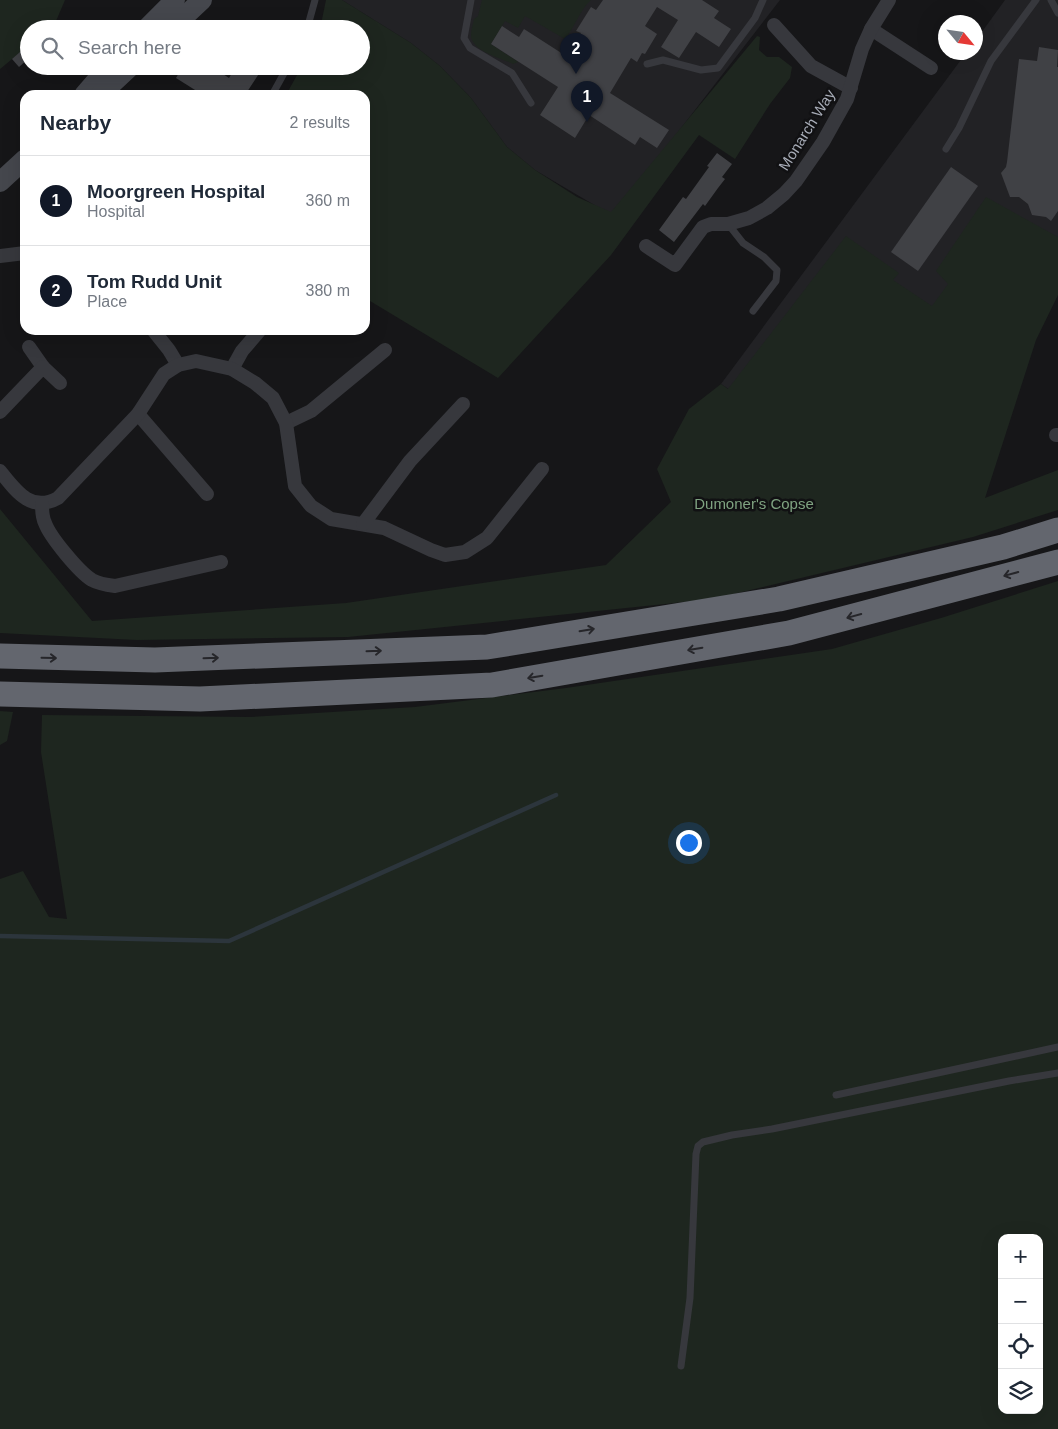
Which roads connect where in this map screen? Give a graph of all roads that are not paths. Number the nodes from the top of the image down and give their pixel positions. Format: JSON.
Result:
{"nodes":[{"id":1,"x":175,"y":0,"type":"edge"},
{"id":2,"x":202,"y":0,"type":"edge"},
{"id":3,"x":315,"y":0,"type":"edge"},
{"id":4,"x":471,"y":0,"type":"edge"},
{"id":5,"x":763,"y":0,"type":"edge"},
{"id":6,"x":889,"y":0,"type":"edge"},
{"id":7,"x":1036,"y":0,"type":"edge"},
{"id":8,"x":1051,"y":0,"type":"edge"},
{"id":9,"x":1058,"y":13,"type":"edge"},
{"id":10,"x":155,"y":20,"type":"edge"},
{"id":11,"x":181,"y":20,"type":"edge"},
{"id":12,"x":309,"y":20,"type":"edge"},
{"id":13,"x":774,"y":25,"type":"dead end"},
{"id":14,"x":871,"y":29,"type":"junction"},
{"id":15,"x":647,"y":64,"type":"dead end"},
{"id":16,"x":931,"y":68,"type":"dead end"},
{"id":17,"x":101,"y":75,"type":"edge"},
{"id":18,"x":121,"y":75,"type":"edge"},
{"id":19,"x":283,"y":75,"type":"edge"},
{"id":20,"x":851,"y":88,"type":"junction"},
{"id":21,"x":88,"y":90,"type":"edge"},
{"id":22,"x":105,"y":90,"type":"edge"},
{"id":23,"x":275,"y":90,"type":"edge"},
{"id":24,"x":531,"y":103,"type":"dead end"},
{"id":25,"x":946,"y":149,"type":"dead end"},
{"id":26,"x":20,"y":164,"type":"edge"},
{"id":27,"x":0,"y":182,"type":"edge"},
{"id":28,"x":728,"y":224,"type":"junction"},
{"id":29,"x":646,"y":246,"type":"dead end"},
{"id":30,"x":20,"y":254,"type":"edge"},
{"id":31,"x":0,"y":256,"type":"edge"},
{"id":32,"x":753,"y":311,"type":"dead end"},
{"id":33,"x":157,"y":335,"type":"edge"},
{"id":34,"x":256,"y":335,"type":"edge"},
{"id":35,"x":29,"y":347,"type":"dead end"},
{"id":36,"x":385,"y":350,"type":"dead end"},
{"id":37,"x":178,"y":365,"type":"junction"},
{"id":38,"x":43,"y":367,"type":"junction"},
{"id":39,"x":232,"y":369,"type":"junction"},
{"id":40,"x":60,"y":383,"type":"dead end"},
{"id":41,"x":463,"y":404,"type":"dead end"},
{"id":42,"x":0,"y":412,"type":"edge"},
{"id":43,"x":138,"y":414,"type":"junction"},
{"id":44,"x":286,"y":423,"type":"junction"},
{"id":45,"x":542,"y":469,"type":"dead end"},
{"id":46,"x":0,"y":471,"type":"edge"},
{"id":47,"x":207,"y":494,"type":"dead end"},
{"id":48,"x":42,"y":504,"type":"junction"},
{"id":49,"x":363,"y":524,"type":"junction"},
{"id":50,"x":1058,"y":530,"type":"edge"},
{"id":51,"x":221,"y":562,"type":"dead end"},
{"id":52,"x":1058,"y":562,"type":"edge"},
{"id":53,"x":0,"y":656,"type":"edge"},
{"id":54,"x":0,"y":694,"type":"edge"},
{"id":55,"x":1058,"y":1047,"type":"edge"},
{"id":56,"x":1058,"y":1073,"type":"edge"},
{"id":57,"x":836,"y":1095,"type":"dead end"},
{"id":58,"x":681,"y":1366,"type":"dead end"}],
"edges":[{"from":1,"to":10,"type":"main road"},
{"from":2,"to":11,"type":"main road"},
{"from":3,"to":12,"type":"lane"},
{"from":4,"to":24,"type":"lane"},
{"from":5,"to":15,"type":"lane"},
{"from":6,"to":14,"type":"street","name":"Monarch Way"},
{"from":7,"to":25,"type":"lane"},
{"from":8,"to":9,"type":"lane"},
{"from":13,"to":20,"type":"street","name":"Monarch Way"},
{"from":14,"to":16,"type":"street"},
{"from":14,"to":20,"type":"street","name":"Monarch Way"},
{"from":17,"to":21,"type":"main road"},
{"from":18,"to":22,"type":"main road"},
{"from":19,"to":23,"type":"lane"},
{"from":20,"to":28,"type":"street","name":"Monarch Way"},
{"from":26,"to":27,"type":"main road"},
{"from":28,"to":29,"type":"street","name":"Monarch Way"},
{"from":28,"to":32,"type":"lane"},
{"from":30,"to":31,"type":"street"},
{"from":33,"to":37,"type":"street"},
{"from":34,"to":39,"type":"street"},
{"from":35,"to":38,"type":"street"},
{"from":36,"to":44,"type":"street"},
{"from":37,"to":39,"type":"street"},
{"from":37,"to":43,"type":"street"},
{"from":38,"to":40,"type":"street"},
{"from":38,"to":42,"type":"street"},
{"from":39,"to":44,"type":"street"},
{"from":41,"to":49,"type":"street"},
{"from":43,"to":47,"type":"street"},
{"from":43,"to":48,"type":"street"},
{"from":44,"to":49,"type":"street"},
{"from":45,"to":49,"type":"street"},
{"from":46,"to":48,"type":"street"},
{"from":48,"to":51,"type":"street"},
{"from":53,"to":50,"type":"highway","one_way":true},
{"from":52,"to":54,"type":"highway","one_way":true},
{"from":55,"to":57,"type":"lane"},
{"from":56,"to":58,"type":"lane"}]}
